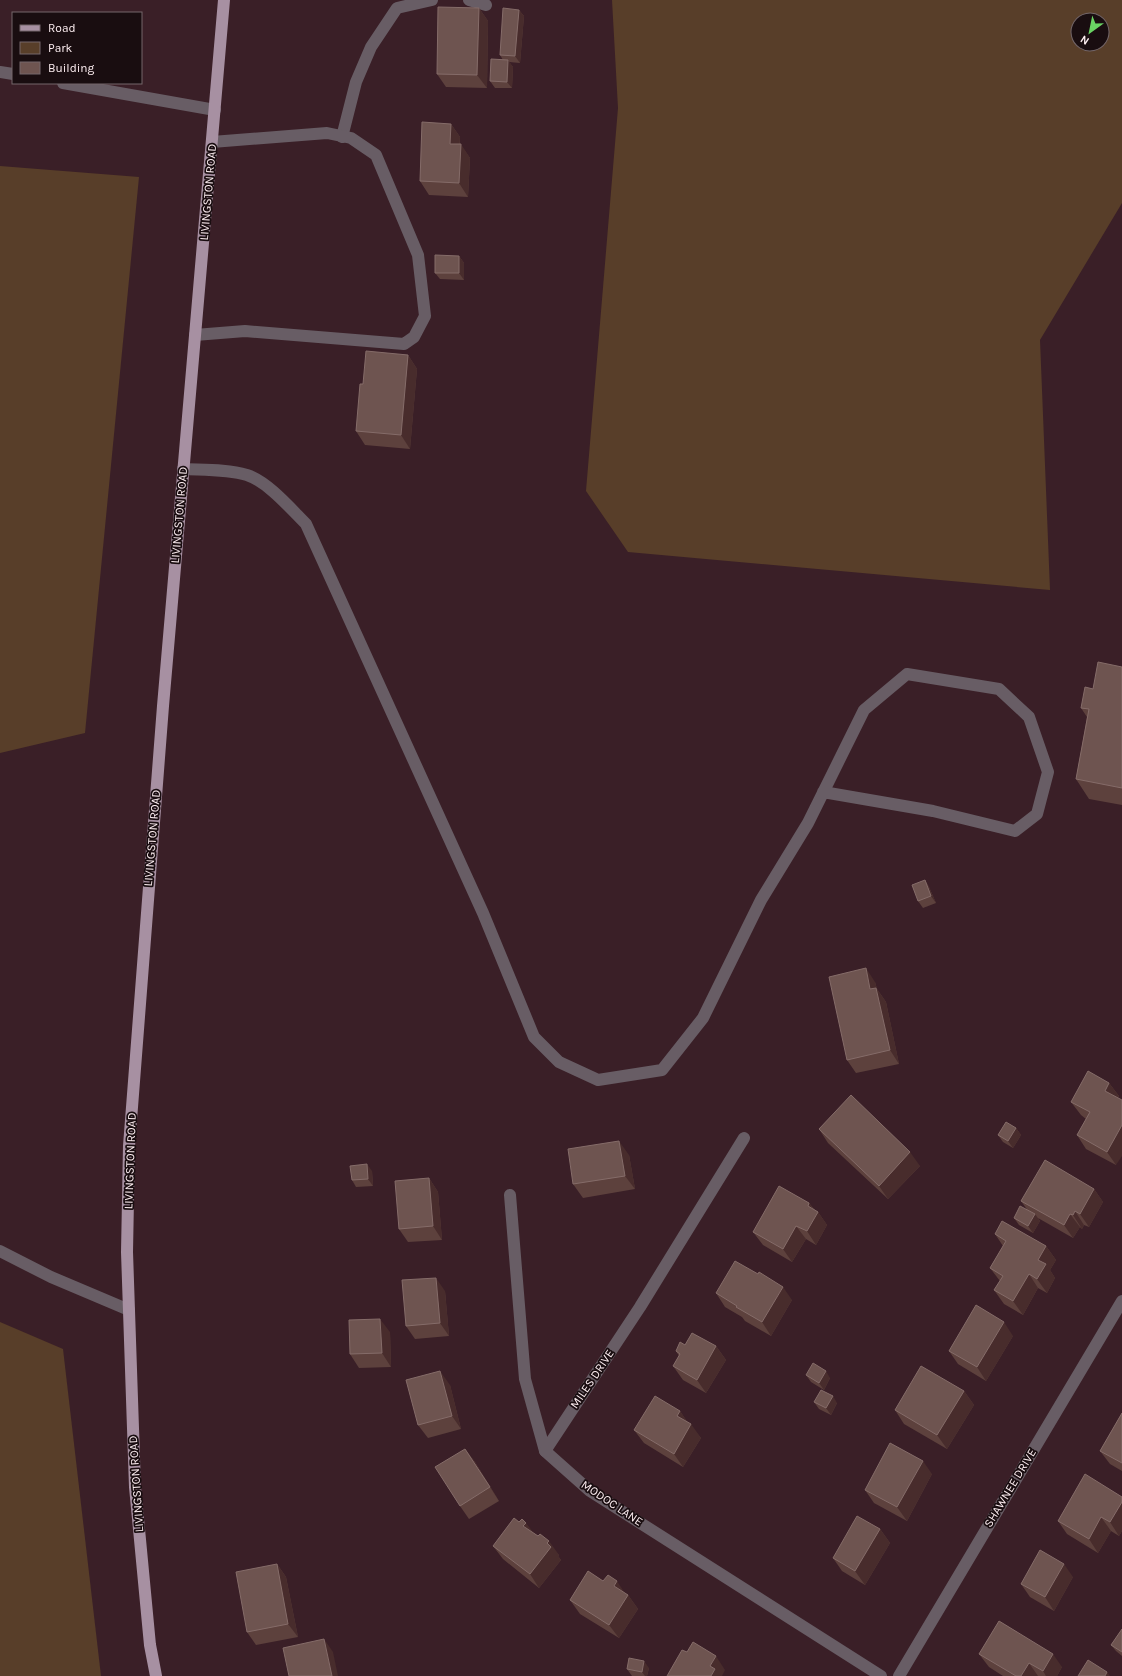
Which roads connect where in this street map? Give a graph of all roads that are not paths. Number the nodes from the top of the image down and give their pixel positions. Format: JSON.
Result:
{"nodes":[{"id":1,"x":224,"y":0,"type":"edge"},
{"id":2,"x":432,"y":0,"type":"edge"},
{"id":3,"x":469,"y":0,"type":"edge"},
{"id":4,"x":486,"y":5,"type":"dead end"},
{"id":5,"x":0,"y":72,"type":"edge"},
{"id":6,"x":12,"y":74,"type":"edge"},
{"id":7,"x":69,"y":84,"type":"edge"},
{"id":8,"x":215,"y":110,"type":"junction"},
{"id":9,"x":342,"y":137,"type":"junction"},
{"id":10,"x":212,"y":142,"type":"junction"},
{"id":11,"x":195,"y":335,"type":"junction"},
{"id":12,"x":183,"y":469,"type":"junction"},
{"id":13,"x":823,"y":792,"type":"junction"},
{"id":14,"x":744,"y":1138,"type":"dead end"},
{"id":15,"x":510,"y":1195,"type":"dead end"},
{"id":16,"x":0,"y":1250,"type":"edge"},
{"id":17,"x":1122,"y":1301,"type":"edge"},
{"id":18,"x":129,"y":1310,"type":"junction"},
{"id":19,"x":544,"y":1451,"type":"junction"},
{"id":20,"x":156,"y":1676,"type":"edge"},
{"id":21,"x":881,"y":1676,"type":"edge"},
{"id":22,"x":899,"y":1676,"type":"edge"}],
"edges":[{"from":1,"to":8,"type":"main road","name":"LIVINGSTON ROAD"},
{"from":2,"to":9,"type":"street"},
{"from":3,"to":4,"type":"street"},
{"from":5,"to":6,"type":"street"},
{"from":7,"to":8,"type":"street"},
{"from":8,"to":10,"type":"main road","name":"LIVINGSTON ROAD"},
{"from":9,"to":10,"type":"street"},
{"from":9,"to":11,"type":"street"},
{"from":10,"to":11,"type":"main road","name":"LIVINGSTON ROAD"},
{"from":11,"to":12,"type":"main road","name":"LIVINGSTON ROAD"},
{"from":12,"to":13,"type":"street"},
{"from":12,"to":18,"type":"main road","name":"LIVINGSTON ROAD"},
{"from":13,"to":13,"type":"street"},
{"from":14,"to":19,"type":"street","name":"MILES DRIVE"},
{"from":15,"to":19,"type":"street"},
{"from":16,"to":18,"type":"street"},
{"from":17,"to":22,"type":"street","name":"SHAWNEE DRIVE"},
{"from":18,"to":20,"type":"main road","name":"LIVINGSTON ROAD"},
{"from":19,"to":21,"type":"street","name":"MODOC LANE"}]}
